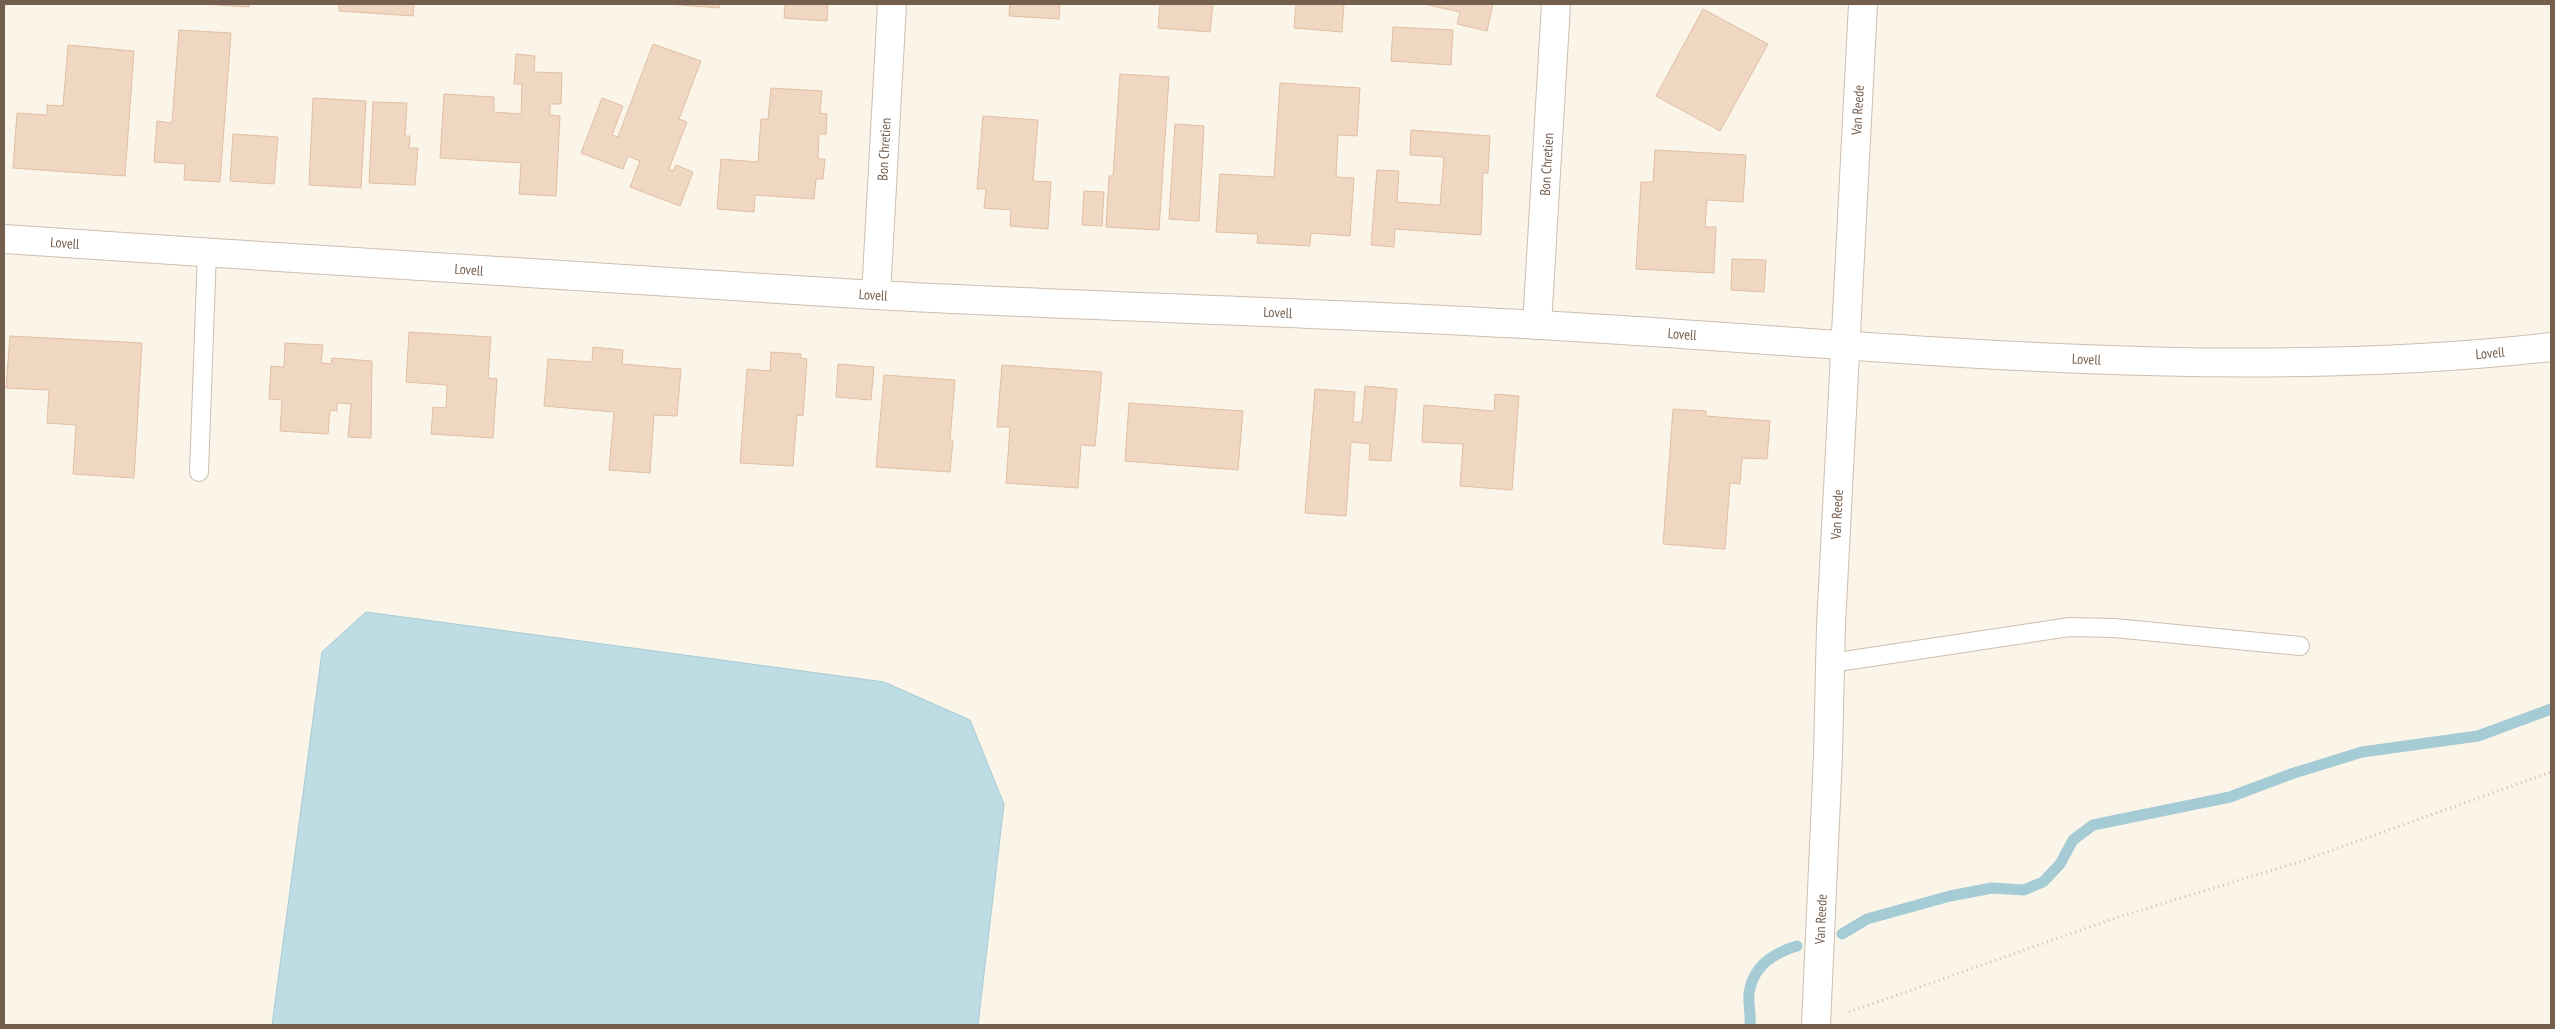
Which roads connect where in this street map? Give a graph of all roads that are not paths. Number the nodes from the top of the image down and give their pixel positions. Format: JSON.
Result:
{"nodes":[{"id":1,"x":892,"y":4,"type":"edge"},
{"id":2,"x":1556,"y":4,"type":"edge"},
{"id":3,"x":1863,"y":4,"type":"edge"},
{"id":4,"x":4,"y":239,"type":"edge"},
{"id":5,"x":207,"y":252,"type":"junction"},
{"id":6,"x":876,"y":295,"type":"junction"},
{"id":7,"x":1537,"y":325,"type":"junction"},
{"id":8,"x":1846,"y":346,"type":"junction"},
{"id":9,"x":2551,"y":347,"type":"edge"},
{"id":10,"x":199,"y":472,"type":"dead end"},
{"id":11,"x":2300,"y":646,"type":"dead end"},
{"id":12,"x":1831,"y":664,"type":"junction"},
{"id":13,"x":1816,"y":1017,"type":"edge"}],
"edges":[{"from":1,"to":6,"type":"street","name":"Bon Chretien"},
{"from":2,"to":7,"type":"street","name":"Bon Chretien"},
{"from":3,"to":8,"type":"street","name":"Van Reede"},
{"from":4,"to":5,"type":"street","name":"Lovell"},
{"from":5,"to":6,"type":"street","name":"Lovell"},
{"from":5,"to":10,"type":"lane"},
{"from":6,"to":7,"type":"street","name":"Lovell"},
{"from":7,"to":8,"type":"street","name":"Lovell"},
{"from":8,"to":9,"type":"street","name":"Lovell"},
{"from":8,"to":12,"type":"street","name":"Van Reede"},
{"from":11,"to":12,"type":"lane"},
{"from":12,"to":13,"type":"street","name":"Van Reede"}]}
